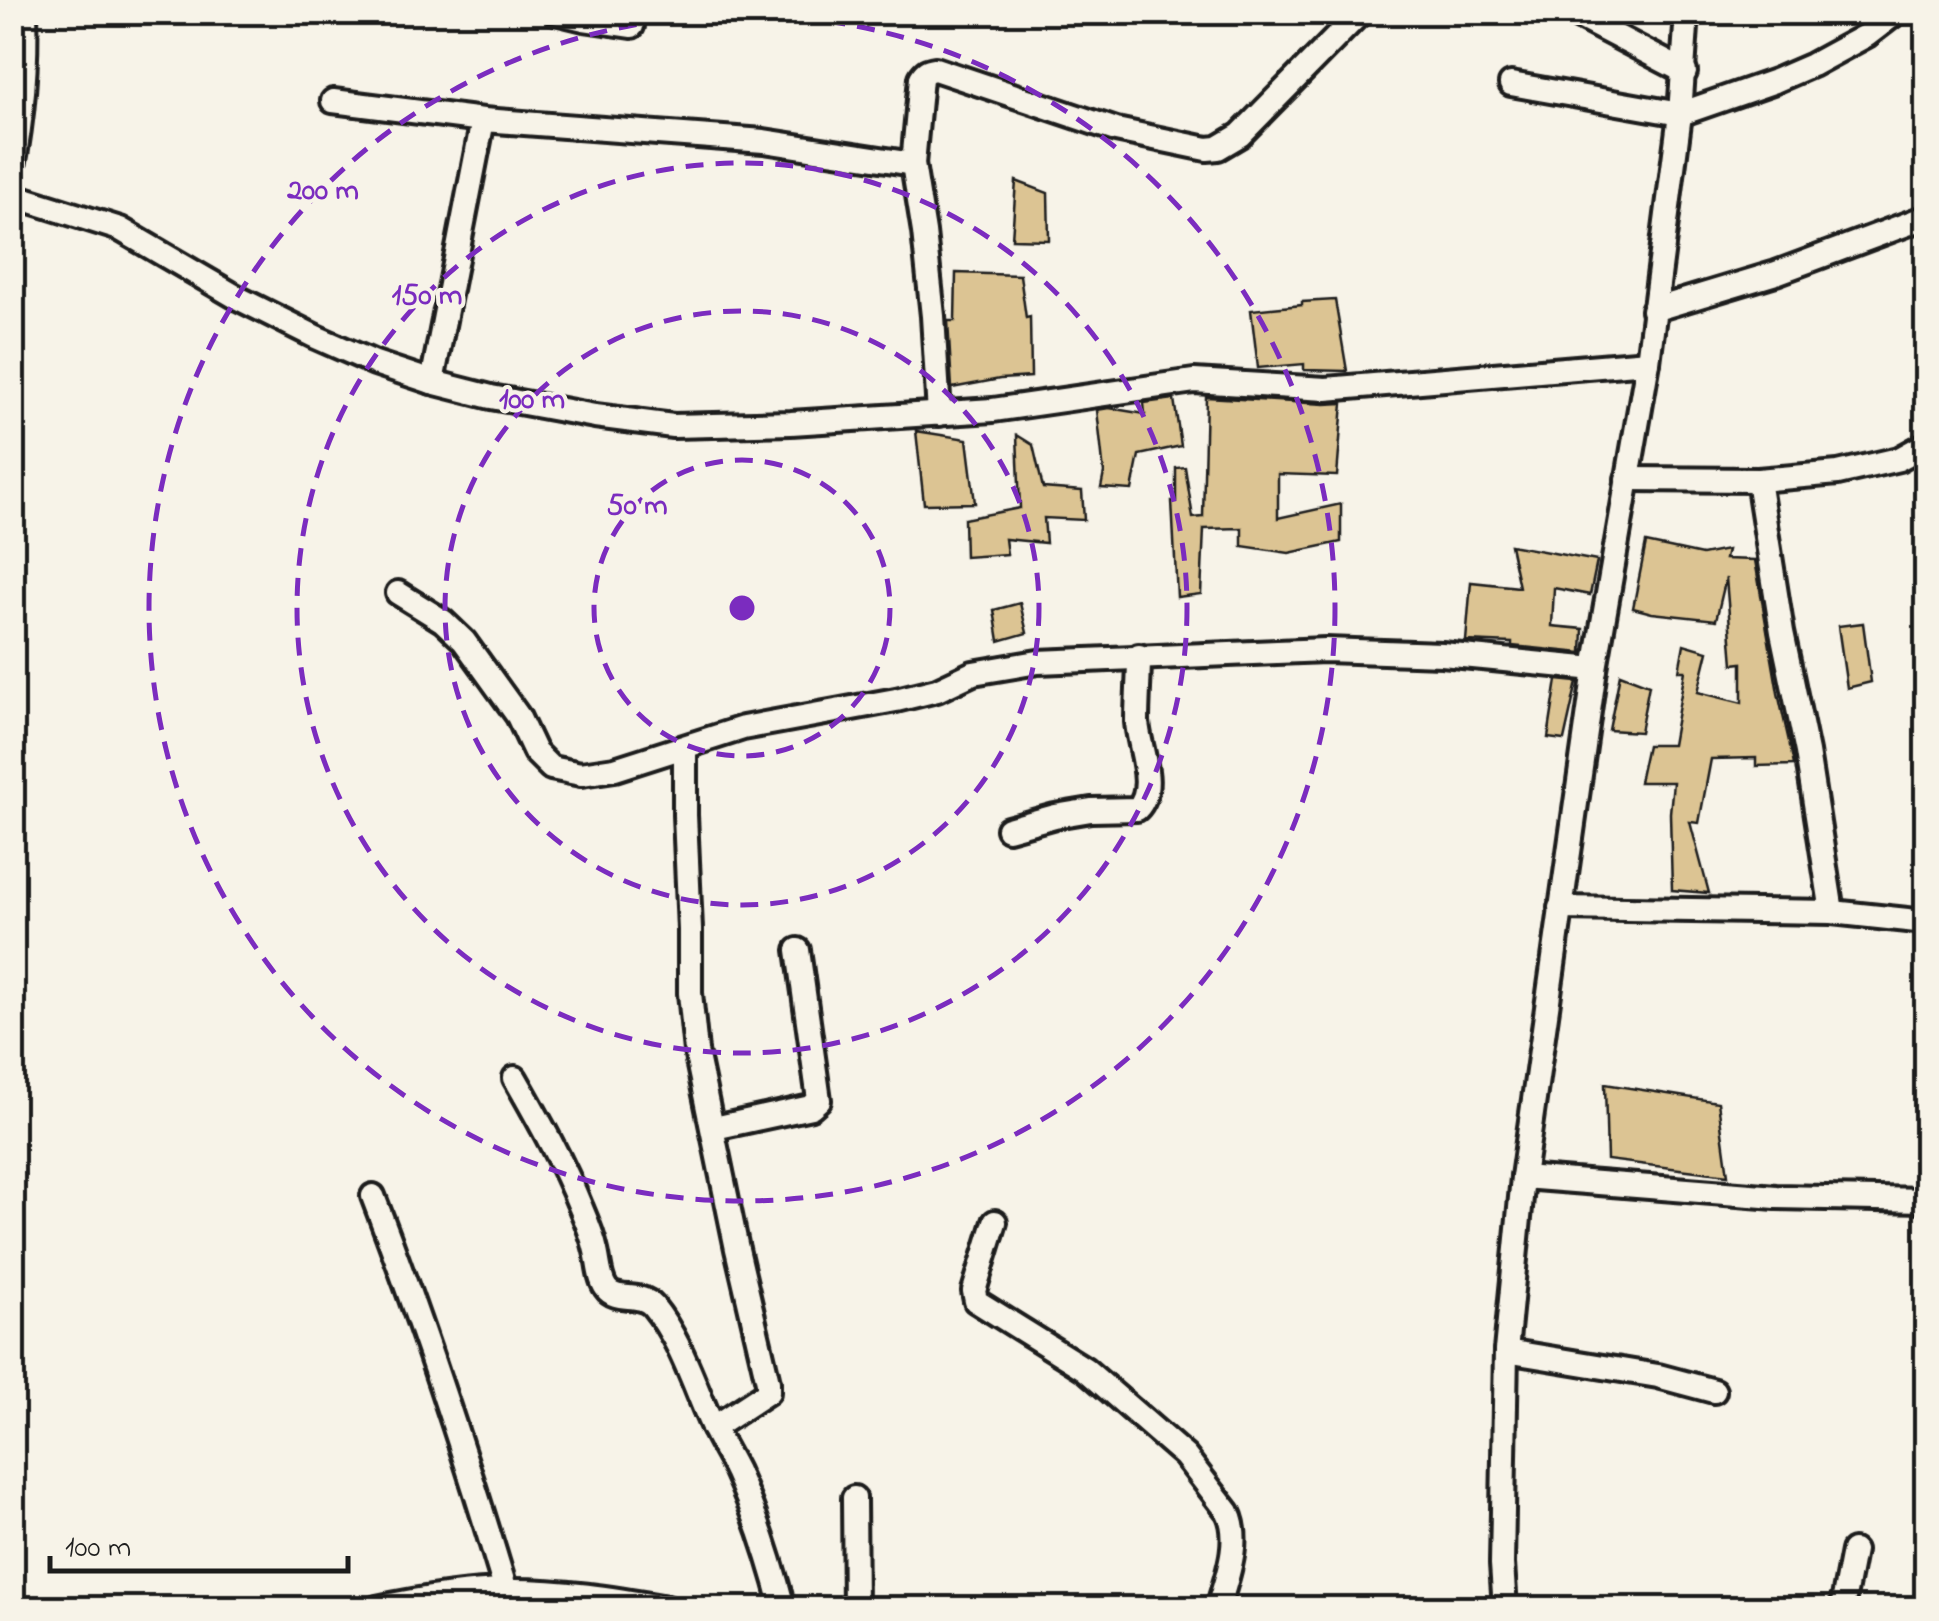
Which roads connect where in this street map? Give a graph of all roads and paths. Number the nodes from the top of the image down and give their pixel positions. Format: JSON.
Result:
{"nodes":[{"id":1,"x":25,"y":12,"type":"edge"},
{"id":2,"x":555,"y":12,"type":"edge"},
{"id":3,"x":1361,"y":12,"type":"edge"},
{"id":4,"x":1570,"y":12,"type":"edge"},
{"id":5,"x":1687,"y":12,"type":"edge"},
{"id":6,"x":1897,"y":12,"type":"edge"},
{"id":7,"x":632,"y":26,"type":"dead end"},
{"id":8,"x":1685,"y":72,"type":"junction"},
{"id":9,"x":1511,"y":84,"type":"dead end"},
{"id":10,"x":333,"y":101,"type":"dead end"},
{"id":11,"x":1680,"y":114,"type":"junction"},
{"id":12,"x":484,"y":120,"type":"junction"},
{"id":13,"x":913,"y":164,"type":"junction"},
{"id":14,"x":12,"y":172,"type":"edge"},
{"id":15,"x":12,"y":195,"type":"edge"},
{"id":16,"x":1926,"y":218,"type":"edge"},
{"id":17,"x":1654,"y":310,"type":"junction"},
{"id":18,"x":1648,"y":362,"type":"junction"},
{"id":19,"x":432,"y":382,"type":"junction"},
{"id":20,"x":939,"y":414,"type":"junction"},
{"id":21,"x":1926,"y":444,"type":"edge"},
{"id":22,"x":1627,"y":479,"type":"junction"},
{"id":23,"x":1758,"y":480,"type":"junction"},
{"id":24,"x":398,"y":593,"type":"dead end"},
{"id":25,"x":1139,"y":656,"type":"junction"},
{"id":26,"x":1596,"y":669,"type":"junction"},
{"id":27,"x":685,"y":748,"type":"junction"},
{"id":28,"x":1008,"y":829,"type":"dead end"},
{"id":29,"x":1560,"y":908,"type":"junction"},
{"id":30,"x":1832,"y":912,"type":"junction"},
{"id":31,"x":1926,"y":922,"type":"edge"},
{"id":32,"x":798,"y":950,"type":"dead end"},
{"id":33,"x":515,"y":1078,"type":"dead end"},
{"id":34,"x":714,"y":1128,"type":"junction"},
{"id":35,"x":1522,"y":1177,"type":"junction"},
{"id":36,"x":372,"y":1196,"type":"dead end"},
{"id":37,"x":1926,"y":1200,"type":"edge"},
{"id":38,"x":994,"y":1222,"type":"dead end"},
{"id":39,"x":1506,"y":1351,"type":"junction"},
{"id":40,"x":1714,"y":1391,"type":"dead end"},
{"id":41,"x":713,"y":1428,"type":"junction"},
{"id":42,"x":854,"y":1498,"type":"dead end"},
{"id":43,"x":1853,"y":1550,"type":"dead end"},
{"id":44,"x":506,"y":1591,"type":"junction"},
{"id":45,"x":377,"y":1608,"type":"edge"},
{"id":46,"x":667,"y":1608,"type":"edge"},
{"id":47,"x":783,"y":1608,"type":"edge"},
{"id":48,"x":855,"y":1608,"type":"edge"},
{"id":49,"x":1218,"y":1608,"type":"edge"},
{"id":50,"x":1505,"y":1608,"type":"edge"},
{"id":51,"x":1842,"y":1608,"type":"edge"}],
"edges":[{"from":1,"to":14,"type":"street"},
{"from":2,"to":7,"type":"street"},
{"from":3,"to":13,"type":"street"},
{"from":4,"to":8,"type":"street"},
{"from":5,"to":8,"type":"street"},
{"from":6,"to":11,"type":"street"},
{"from":8,"to":11,"type":"street"},
{"from":9,"to":11,"type":"street"},
{"from":10,"to":12,"type":"street"},
{"from":11,"to":17,"type":"street"},
{"from":12,"to":13,"type":"street"},
{"from":12,"to":19,"type":"street"},
{"from":13,"to":20,"type":"street"},
{"from":15,"to":19,"type":"street"},
{"from":16,"to":17,"type":"street"},
{"from":17,"to":18,"type":"street"},
{"from":18,"to":20,"type":"street"},
{"from":18,"to":22,"type":"street"},
{"from":19,"to":20,"type":"street"},
{"from":21,"to":23,"type":"street"},
{"from":22,"to":23,"type":"street"},
{"from":22,"to":26,"type":"street"},
{"from":23,"to":30,"type":"street"},
{"from":24,"to":27,"type":"street"},
{"from":25,"to":26,"type":"street"},
{"from":25,"to":27,"type":"street"},
{"from":25,"to":28,"type":"street"},
{"from":26,"to":29,"type":"street"},
{"from":27,"to":34,"type":"street"},
{"from":29,"to":30,"type":"street"},
{"from":29,"to":35,"type":"street"},
{"from":30,"to":31,"type":"street"},
{"from":32,"to":34,"type":"street"},
{"from":33,"to":41,"type":"street"},
{"from":34,"to":41,"type":"street"},
{"from":35,"to":37,"type":"street"},
{"from":35,"to":39,"type":"street"},
{"from":36,"to":44,"type":"street"},
{"from":38,"to":49,"type":"street"},
{"from":39,"to":40,"type":"street"},
{"from":39,"to":50,"type":"street"},
{"from":41,"to":47,"type":"street"},
{"from":42,"to":48,"type":"street"},
{"from":43,"to":51,"type":"street"},
{"from":44,"to":45,"type":"street"},
{"from":44,"to":46,"type":"street"}]}
